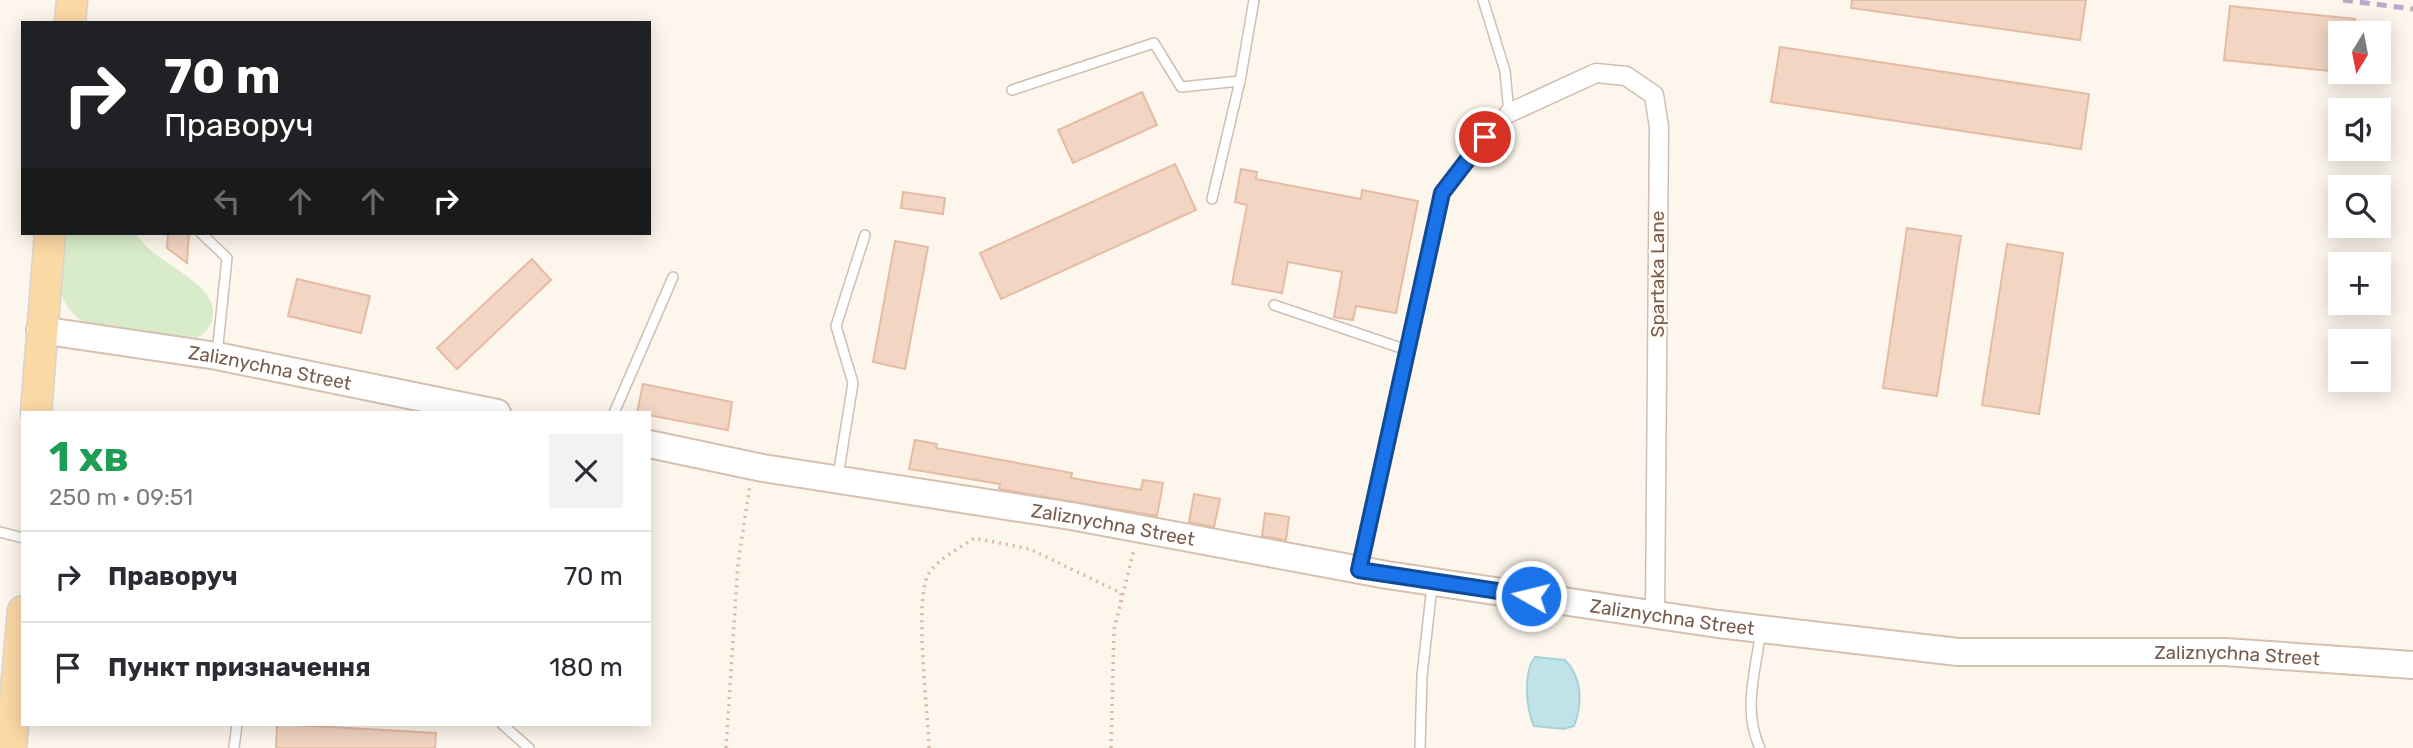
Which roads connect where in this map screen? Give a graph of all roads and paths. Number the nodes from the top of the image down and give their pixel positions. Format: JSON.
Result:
{"nodes":[{"id":1,"x":72,"y":0,"type":"edge"},
{"id":2,"x":1254,"y":0,"type":"edge"},
{"id":3,"x":1483,"y":0,"type":"edge"},
{"id":4,"x":70,"y":21,"type":"edge"},
{"id":5,"x":1240,"y":81,"type":"junction"},
{"id":6,"x":1012,"y":90,"type":"dead end"},
{"id":7,"x":1509,"y":113,"type":"junction"},
{"id":8,"x":1212,"y":199,"type":"dead end"},
{"id":9,"x":50,"y":235,"type":"edge"},
{"id":10,"x":203,"y":235,"type":"edge"},
{"id":11,"x":865,"y":235,"type":"dead end"},
{"id":12,"x":673,"y":277,"type":"dead end"},
{"id":13,"x":1274,"y":305,"type":"dead end"},
{"id":14,"x":40,"y":330,"type":"junction"},
{"id":15,"x":1407,"y":350,"type":"junction"},
{"id":16,"x":217,"y":356,"type":"junction"},
{"id":17,"x":36,"y":411,"type":"edge"},
{"id":18,"x":487,"y":411,"type":"edge"},
{"id":19,"x":615,"y":411,"type":"edge"},
{"id":20,"x":651,"y":444,"type":"edge"},
{"id":21,"x":762,"y":468,"type":"junction"},
{"id":22,"x":837,"y":478,"type":"junction"},
{"id":23,"x":1132,"y":527,"type":"junction"},
{"id":24,"x":0,"y":532,"type":"edge"},
{"id":25,"x":21,"y":537,"type":"edge"},
{"id":26,"x":1359,"y":570,"type":"junction"},
{"id":27,"x":1432,"y":582,"type":"junction"},
{"id":28,"x":1121,"y":604,"type":"junction"},
{"id":29,"x":1655,"y":614,"type":"junction"},
{"id":30,"x":1761,"y":629,"type":"junction"},
{"id":31,"x":21,"y":652,"type":"edge"},
{"id":32,"x":2413,"y":665,"type":"edge"},
{"id":33,"x":20,"y":672,"type":"edge"},
{"id":34,"x":237,"y":726,"type":"edge"},
{"id":35,"x":504,"y":726,"type":"edge"},
{"id":36,"x":11,"y":748,"type":"edge"},
{"id":37,"x":234,"y":748,"type":"edge"},
{"id":38,"x":529,"y":748,"type":"edge"},
{"id":39,"x":726,"y":748,"type":"edge"},
{"id":40,"x":929,"y":748,"type":"edge"},
{"id":41,"x":1111,"y":748,"type":"edge"},
{"id":42,"x":1420,"y":748,"type":"edge"},
{"id":43,"x":1760,"y":748,"type":"edge"}],
"edges":[{"from":1,"to":4,"type":"main road"},
{"from":2,"to":5,"type":"lane"},
{"from":3,"to":7,"type":"lane"},
{"from":5,"to":6,"type":"lane"},
{"from":5,"to":8,"type":"lane"},
{"from":7,"to":15,"type":"lane"},
{"from":7,"to":29,"type":"street","name":"Spartaka Lane"},
{"from":9,"to":14,"type":"main road"},
{"from":10,"to":16,"type":"lane"},
{"from":11,"to":22,"type":"lane"},
{"from":12,"to":19,"type":"lane"},
{"from":13,"to":15,"type":"lane"},
{"from":14,"to":16,"type":"street","name":"Zaliznychna Street"},
{"from":14,"to":17,"type":"main road"},
{"from":15,"to":26,"type":"lane"},
{"from":16,"to":18,"type":"street","name":"Zaliznychna Street"},
{"from":20,"to":21,"type":"street","name":"Zaliznychna Street"},
{"from":21,"to":22,"type":"street","name":"Zaliznychna Street"},
{"from":21,"to":39,"type":"path"},
{"from":22,"to":23,"type":"street","name":"Zaliznychna Street"},
{"from":23,"to":26,"type":"street","name":"Zaliznychna Street"},
{"from":23,"to":28,"type":"path"},
{"from":24,"to":25,"type":"lane"},
{"from":26,"to":27,"type":"street","name":"Zaliznychna Street"},
{"from":27,"to":29,"type":"street","name":"Zaliznychna Street"},
{"from":27,"to":42,"type":"lane"},
{"from":28,"to":40,"type":"path"},
{"from":28,"to":41,"type":"path"},
{"from":29,"to":30,"type":"street","name":"Zaliznychna Street"},
{"from":30,"to":32,"type":"street","name":"Zaliznychna Street"},
{"from":30,"to":43,"type":"lane"},
{"from":31,"to":33,"type":"main road"},
{"from":33,"to":36,"type":"main road"},
{"from":34,"to":37,"type":"lane"},
{"from":35,"to":38,"type":"lane"}]}
